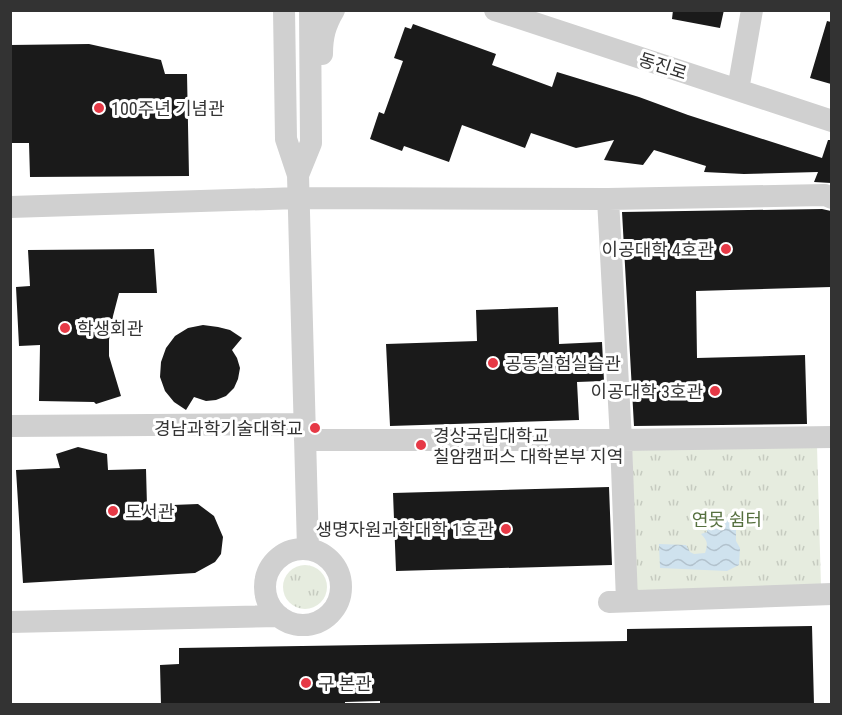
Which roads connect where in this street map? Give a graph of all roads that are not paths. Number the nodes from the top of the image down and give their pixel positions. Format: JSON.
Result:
{"nodes":[{"id":1,"x":269,"y":10,"type":"edge"},
{"id":2,"x":284,"y":10,"type":"edge"},
{"id":3,"x":310,"y":10,"type":"edge"},
{"id":4,"x":334,"y":10,"type":"edge"},
{"id":5,"x":495,"y":10,"type":"edge"},
{"id":6,"x":752,"y":10,"type":"edge"},
{"id":7,"x":284,"y":88,"type":"junction"},
{"id":8,"x":310,"y":89,"type":"junction"},
{"id":9,"x":738,"y":90,"type":"junction"},
{"id":10,"x":831,"y":121,"type":"edge"},
{"id":11,"x":298,"y":175,"type":"junction"},
{"id":12,"x":299,"y":198,"type":"junction"},
{"id":13,"x":831,"y":198,"type":"edge"},
{"id":14,"x":608,"y":199,"type":"junction"},
{"id":15,"x":10,"y":207,"type":"edge"},
{"id":16,"x":10,"y":426,"type":"edge"},
{"id":17,"x":305,"y":432,"type":"junction"},
{"id":18,"x":831,"y":437,"type":"edge"},
{"id":19,"x":621,"y":440,"type":"junction"},
{"id":20,"x":308,"y":549,"type":"junction"},
{"id":21,"x":831,"y":594,"type":"edge"},
{"id":22,"x":279,"y":616,"type":"junction"},
{"id":23,"x":10,"y":622,"type":"edge"}],
"edges":[{"from":1,"to":7,"type":"street"},
{"from":2,"to":7,"type":"street"},
{"from":3,"to":8,"type":"street"},
{"from":4,"to":8,"type":"street"},
{"from":5,"to":9,"type":"street","name":"동진로"},
{"from":6,"to":9,"type":"street"},
{"from":7,"to":11,"type":"street"},
{"from":8,"to":11,"type":"street"},
{"from":9,"to":10,"type":"street","name":"동진로"},
{"from":11,"to":12,"type":"street"},
{"from":12,"to":14,"type":"street"},
{"from":12,"to":15,"type":"street"},
{"from":12,"to":17,"type":"street"},
{"from":13,"to":14,"type":"street"},
{"from":14,"to":19,"type":"street"},
{"from":16,"to":17,"type":"street"},
{"from":17,"to":19,"type":"street"},
{"from":17,"to":20,"type":"street"},
{"from":18,"to":19,"type":"street"},
{"from":19,"to":21,"type":"street"},
{"from":20,"to":22,"type":"street"},
{"from":20,"to":22,"type":"street"},
{"from":22,"to":23,"type":"street"}]}
